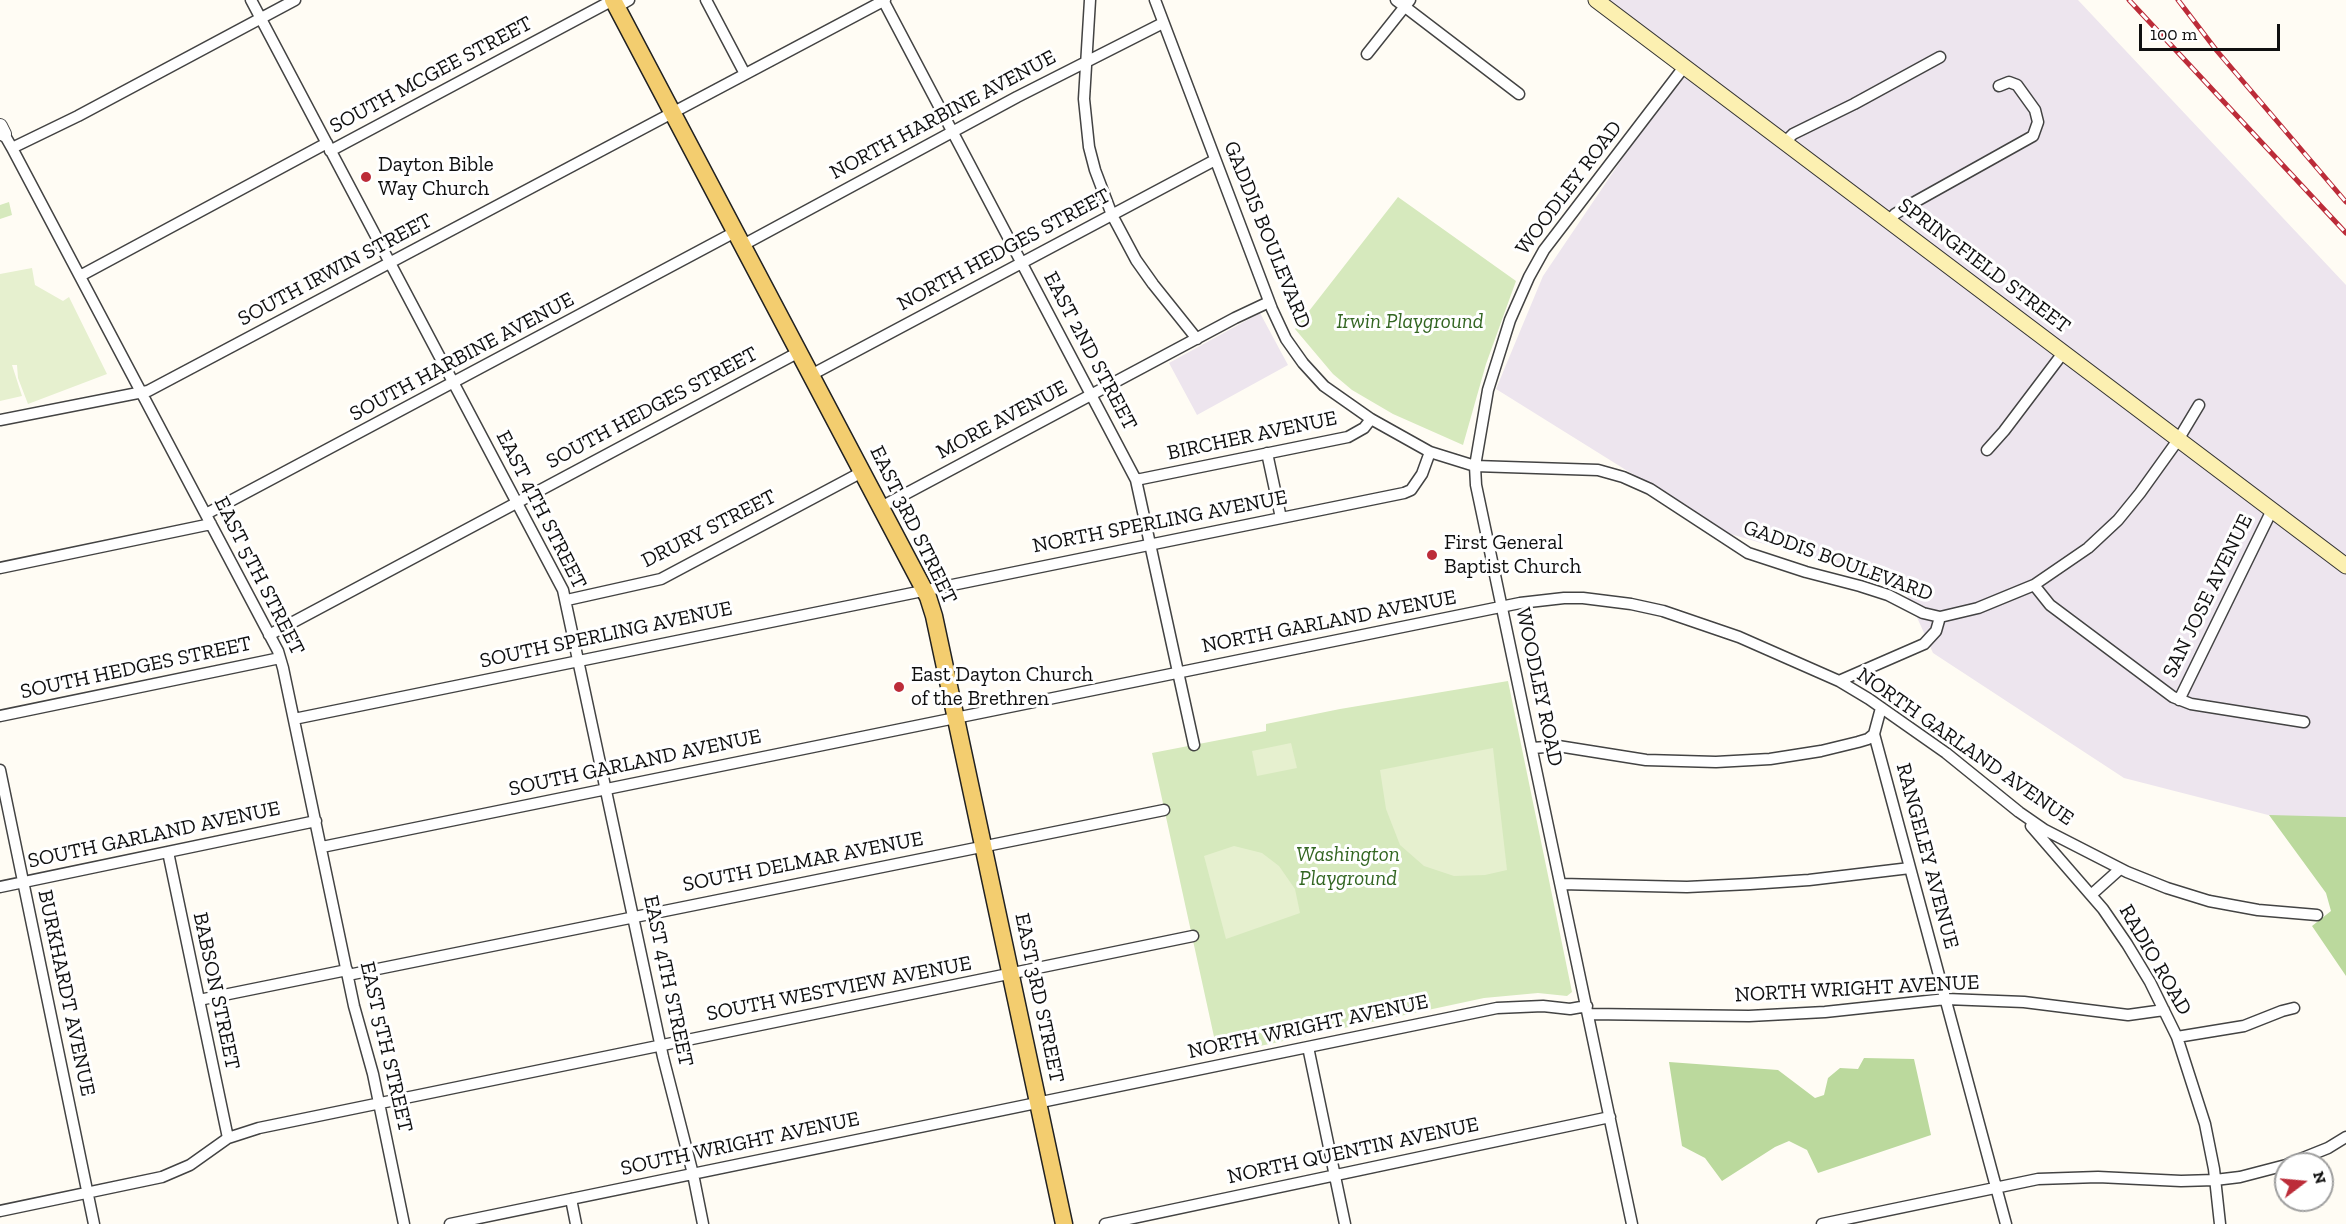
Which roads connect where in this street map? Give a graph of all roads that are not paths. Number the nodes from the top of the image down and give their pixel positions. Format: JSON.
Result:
{"nodes":[{"id":1,"x":251,"y":0,"type":"edge"},
{"id":2,"x":295,"y":0,"type":"edge"},
{"id":3,"x":706,"y":0,"type":"edge"},
{"id":4,"x":884,"y":0,"type":"edge"},
{"id":5,"x":1090,"y":0,"type":"edge"},
{"id":6,"x":1155,"y":0,"type":"edge"},
{"id":7,"x":1596,"y":0,"type":"edge"},
{"id":8,"x":620,"y":2,"type":"edge"},
{"id":9,"x":1404,"y":2,"type":"edge"},
{"id":10,"x":260,"y":18,"type":"junction"},
{"id":11,"x":1163,"y":22,"type":"junction"},
{"id":12,"x":1367,"y":54,"type":"dead end"},
{"id":13,"x":1940,"y":57,"type":"dead end"},
{"id":14,"x":1086,"y":61,"type":"junction"},
{"id":15,"x":1684,"y":67,"type":"junction"},
{"id":16,"x":745,"y":74,"type":"junction"},
{"id":17,"x":1999,"y":86,"type":"dead end"},
{"id":18,"x":1519,"y":94,"type":"dead end"},
{"id":19,"x":673,"y":112,"type":"junction"},
{"id":20,"x":2,"y":132,"type":"edge"},
{"id":21,"x":952,"y":133,"type":"junction"},
{"id":22,"x":1784,"y":142,"type":"junction"},
{"id":23,"x":328,"y":147,"type":"junction"},
{"id":24,"x":12,"y":148,"type":"junction"},
{"id":25,"x":1215,"y":160,"type":"junction"},
{"id":26,"x":1112,"y":215,"type":"junction"},
{"id":27,"x":1889,"y":221,"type":"junction"},
{"id":28,"x":739,"y":238,"type":"junction"},
{"id":29,"x":390,"y":263,"type":"junction"},
{"id":30,"x":1021,"y":263,"type":"junction"},
{"id":31,"x":80,"y":276,"type":"junction"},
{"id":32,"x":1269,"y":302,"type":"junction"},
{"id":33,"x":1197,"y":339,"type":"junction"},
{"id":34,"x":799,"y":352,"type":"junction"},
{"id":35,"x":2063,"y":353,"type":"junction"},
{"id":36,"x":811,"y":375,"type":"junction"},
{"id":37,"x":453,"y":383,"type":"junction"},
{"id":38,"x":142,"y":393,"type":"junction"},
{"id":39,"x":1091,"y":394,"type":"junction"},
{"id":40,"x":2199,"y":405,"type":"dead end"},
{"id":41,"x":1371,"y":419,"type":"junction"},
{"id":42,"x":0,"y":420,"type":"edge"},
{"id":43,"x":2178,"y":440,"type":"junction"},
{"id":44,"x":1987,"y":450,"type":"dead end"},
{"id":45,"x":1430,"y":452,"type":"junction"},
{"id":46,"x":1267,"y":453,"type":"junction"},
{"id":47,"x":1475,"y":466,"type":"junction"},
{"id":48,"x":862,"y":472,"type":"junction"},
{"id":49,"x":1136,"y":480,"type":"junction"},
{"id":50,"x":516,"y":503,"type":"junction"},
{"id":51,"x":881,"y":507,"type":"junction"},
{"id":52,"x":2272,"y":510,"type":"junction"},
{"id":53,"x":1281,"y":518,"type":"junction"},
{"id":54,"x":208,"y":519,"type":"junction"},
{"id":55,"x":1151,"y":544,"type":"junction"},
{"id":56,"x":2346,"y":566,"type":"edge"},
{"id":57,"x":0,"y":568,"type":"edge"},
{"id":58,"x":2034,"y":585,"type":"junction"},
{"id":59,"x":925,"y":591,"type":"junction"},
{"id":60,"x":567,"y":600,"type":"junction"},
{"id":61,"x":1502,"y":607,"type":"junction"},
{"id":62,"x":1940,"y":617,"type":"junction"},
{"id":63,"x":269,"y":635,"type":"junction"},
{"id":64,"x":280,"y":658,"type":"junction"},
{"id":65,"x":580,"y":660,"type":"junction"},
{"id":66,"x":1179,"y":672,"type":"junction"},
{"id":67,"x":1839,"y":681,"type":"junction"},
{"id":68,"x":2179,"y":700,"type":"junction"},
{"id":69,"x":1881,"y":708,"type":"junction"},
{"id":70,"x":0,"y":716,"type":"edge"},
{"id":71,"x":956,"y":718,"type":"junction"},
{"id":72,"x":294,"y":719,"type":"junction"},
{"id":73,"x":2304,"y":722,"type":"dead end"},
{"id":74,"x":1874,"y":734,"type":"junction"},
{"id":75,"x":1194,"y":745,"type":"dead end"},
{"id":76,"x":1533,"y":748,"type":"junction"},
{"id":77,"x":0,"y":770,"type":"edge"},
{"id":78,"x":607,"y":789,"type":"junction"},
{"id":79,"x":1164,"y":810,"type":"dead end"},
{"id":80,"x":2019,"y":812,"type":"junction"},
{"id":81,"x":316,"y":821,"type":"junction"},
{"id":82,"x":983,"y":846,"type":"junction"},
{"id":83,"x":322,"y":847,"type":"junction"},
{"id":84,"x":168,"y":852,"type":"junction"},
{"id":85,"x":1910,"y":868,"type":"junction"},
{"id":86,"x":2120,"y":869,"type":"junction"},
{"id":87,"x":23,"y":882,"type":"junction"},
{"id":88,"x":1561,"y":884,"type":"junction"},
{"id":89,"x":0,"y":887,"type":"edge"},
{"id":90,"x":2091,"y":895,"type":"junction"},
{"id":91,"x":2317,"y":915,"type":"dead end"},
{"id":92,"x":633,"y":916,"type":"junction"},
{"id":93,"x":1193,"y":936,"type":"dead end"},
{"id":94,"x":347,"y":972,"type":"junction"},
{"id":95,"x":1011,"y":974,"type":"junction"},
{"id":96,"x":1946,"y":999,"type":"junction"},
{"id":97,"x":199,"y":1000,"type":"junction"},
{"id":98,"x":2294,"y":1008,"type":"dead end"},
{"id":99,"x":1587,"y":1010,"type":"junction"},
{"id":100,"x":2164,"y":1010,"type":"junction"},
{"id":101,"x":2177,"y":1037,"type":"junction"},
{"id":102,"x":660,"y":1044,"type":"junction"},
{"id":103,"x":1308,"y":1047,"type":"junction"},
{"id":104,"x":1038,"y":1102,"type":"junction"},
{"id":105,"x":379,"y":1103,"type":"junction"},
{"id":106,"x":1610,"y":1117,"type":"junction"},
{"id":107,"x":2346,"y":1137,"type":"edge"},
{"id":108,"x":228,"y":1138,"type":"junction"},
{"id":109,"x":2318,"y":1152,"type":"edge"},
{"id":110,"x":2274,"y":1168,"type":"edge"},
{"id":111,"x":693,"y":1174,"type":"junction"},
{"id":112,"x":1335,"y":1175,"type":"junction"},
{"id":113,"x":2215,"y":1180,"type":"junction"},
{"id":114,"x":1997,"y":1186,"type":"junction"},
{"id":115,"x":87,"y":1192,"type":"junction"},
{"id":116,"x":571,"y":1200,"type":"junction"},
{"id":117,"x":0,"y":1211,"type":"edge"},
{"id":118,"x":94,"y":1224,"type":"edge"},
{"id":119,"x":404,"y":1224,"type":"edge"},
{"id":120,"x":451,"y":1224,"type":"edge"},
{"id":121,"x":576,"y":1224,"type":"edge"},
{"id":122,"x":703,"y":1224,"type":"edge"},
{"id":123,"x":1064,"y":1224,"type":"edge"},
{"id":124,"x":1105,"y":1224,"type":"edge"},
{"id":125,"x":1345,"y":1224,"type":"edge"},
{"id":126,"x":1632,"y":1224,"type":"edge"},
{"id":127,"x":1822,"y":1224,"type":"edge"},
{"id":128,"x":2006,"y":1224,"type":"edge"},
{"id":129,"x":2220,"y":1224,"type":"edge"}],
"edges":[{"from":1,"to":10,"type":"street","name":"EAST 4TH STREET"},
{"from":2,"to":10,"type":"street"},
{"from":3,"to":16,"type":"street"},
{"from":4,"to":16,"type":"street","name":"SOUTH IRWIN STREET"},
{"from":4,"to":21,"type":"street","name":"EAST 2ND STREET"},
{"from":5,"to":14,"type":"street"},
{"from":6,"to":11,"type":"street","name":"GADDIS BOULEVARD"},
{"from":7,"to":15,"type":"main road","name":"SPRINGFIELD STREET"},
{"from":8,"to":19,"type":"main road","name":"EAST 3RD STREET"},
{"from":8,"to":23,"type":"street","name":"SOUTH MCGEE STREET"},
{"from":9,"to":12,"type":"street"},
{"from":9,"to":18,"type":"street"},
{"from":10,"to":23,"type":"street","name":"EAST 4TH STREET"},
{"from":10,"to":24,"type":"street"},
{"from":11,"to":14,"type":"street","name":"NORTH HARBINE AVENUE"},
{"from":11,"to":25,"type":"street","name":"GADDIS BOULEVARD"},
{"from":13,"to":22,"type":"street"},
{"from":14,"to":21,"type":"street","name":"NORTH HARBINE AVENUE"},
{"from":14,"to":26,"type":"street"},
{"from":15,"to":22,"type":"main road","name":"SPRINGFIELD STREET"},
{"from":15,"to":47,"type":"street","name":"WOODLEY ROAD"},
{"from":16,"to":19,"type":"street","name":"SOUTH IRWIN STREET"},
{"from":17,"to":27,"type":"street"},
{"from":19,"to":28,"type":"main road","name":"EAST 3RD STREET"},
{"from":19,"to":29,"type":"street","name":"SOUTH IRWIN STREET"},
{"from":20,"to":24,"type":"street","name":"EAST 5TH STREET"},
{"from":21,"to":28,"type":"street","name":"NORTH HARBINE AVENUE"},
{"from":21,"to":30,"type":"street","name":"EAST 2ND STREET"},
{"from":22,"to":27,"type":"main road","name":"SPRINGFIELD STREET"},
{"from":23,"to":29,"type":"street","name":"EAST 4TH STREET"},
{"from":23,"to":31,"type":"street","name":"SOUTH MCGEE STREET"},
{"from":24,"to":31,"type":"street","name":"EAST 5TH STREET"},
{"from":25,"to":26,"type":"street","name":"NORTH HEDGES STREET"},
{"from":25,"to":32,"type":"street","name":"GADDIS BOULEVARD"},
{"from":26,"to":30,"type":"street","name":"NORTH HEDGES STREET"},
{"from":26,"to":33,"type":"street"},
{"from":27,"to":35,"type":"main road","name":"SPRINGFIELD STREET"},
{"from":28,"to":34,"type":"main road","name":"EAST 3RD STREET"},
{"from":28,"to":37,"type":"street","name":"SOUTH HARBINE AVENUE"},
{"from":29,"to":37,"type":"street","name":"EAST 4TH STREET"},
{"from":29,"to":38,"type":"street","name":"SOUTH IRWIN STREET"},
{"from":30,"to":36,"type":"street","name":"NORTH HEDGES STREET"},
{"from":30,"to":39,"type":"street","name":"EAST 2ND STREET"},
{"from":31,"to":38,"type":"street","name":"EAST 5TH STREET"},
{"from":32,"to":33,"type":"street","name":"MORE AVENUE"},
{"from":32,"to":41,"type":"street","name":"GADDIS BOULEVARD"},
{"from":33,"to":39,"type":"street","name":"MORE AVENUE"},
{"from":34,"to":36,"type":"main road","name":"EAST 3RD STREET"},
{"from":34,"to":50,"type":"street","name":"SOUTH HEDGES STREET"},
{"from":35,"to":43,"type":"main road","name":"SPRINGFIELD STREET"},
{"from":35,"to":44,"type":"street"},
{"from":36,"to":48,"type":"main road","name":"EAST 3RD STREET"},
{"from":37,"to":50,"type":"street","name":"EAST 4TH STREET"},
{"from":37,"to":54,"type":"street","name":"SOUTH HARBINE AVENUE"},
{"from":38,"to":42,"type":"street","name":"SOUTH IRWIN STREET"},
{"from":38,"to":54,"type":"street","name":"EAST 5TH STREET"},
{"from":39,"to":49,"type":"street","name":"EAST 2ND STREET"},
{"from":39,"to":51,"type":"street","name":"MORE AVENUE"},
{"from":40,"to":43,"type":"street"},
{"from":41,"to":45,"type":"street","name":"GADDIS BOULEVARD"},
{"from":41,"to":46,"type":"street","name":"BIRCHER AVENUE"},
{"from":43,"to":52,"type":"main road","name":"SPRINGFIELD STREET"},
{"from":43,"to":58,"type":"street"},
{"from":45,"to":47,"type":"street","name":"GADDIS BOULEVARD"},
{"from":45,"to":53,"type":"street","name":"NORTH SPERLING AVENUE"},
{"from":46,"to":49,"type":"street","name":"BIRCHER AVENUE"},
{"from":46,"to":53,"type":"street"},
{"from":47,"to":61,"type":"street","name":"WOODLEY ROAD"},
{"from":47,"to":62,"type":"street","name":"GADDIS BOULEVARD"},
{"from":48,"to":51,"type":"main road","name":"EAST 3RD STREET"},
{"from":48,"to":60,"type":"street","name":"DRURY STREET"},
{"from":49,"to":55,"type":"street","name":"EAST 2ND STREET"},
{"from":50,"to":60,"type":"street","name":"EAST 4TH STREET"},
{"from":50,"to":63,"type":"street","name":"SOUTH HEDGES STREET"},
{"from":51,"to":59,"type":"main road","name":"EAST 3RD STREET"},
{"from":52,"to":56,"type":"main road","name":"SPRINGFIELD STREET"},
{"from":52,"to":68,"type":"street","name":"SAN JOSE AVENUE"},
{"from":53,"to":55,"type":"street","name":"NORTH SPERLING AVENUE"},
{"from":54,"to":57,"type":"street","name":"SOUTH HARBINE AVENUE"},
{"from":54,"to":63,"type":"street","name":"EAST 5TH STREET"},
{"from":55,"to":59,"type":"street","name":"NORTH SPERLING AVENUE"},
{"from":55,"to":66,"type":"street","name":"EAST 2ND STREET"},
{"from":58,"to":62,"type":"street"},
{"from":58,"to":68,"type":"street"},
{"from":59,"to":65,"type":"street","name":"SOUTH SPERLING AVENUE"},
{"from":59,"to":71,"type":"main road","name":"EAST 3RD STREET"},
{"from":60,"to":65,"type":"street","name":"EAST 4TH STREET"},
{"from":61,"to":66,"type":"street","name":"NORTH GARLAND AVENUE"},
{"from":61,"to":67,"type":"street","name":"NORTH GARLAND AVENUE"},
{"from":61,"to":76,"type":"street","name":"WOODLEY ROAD"},
{"from":62,"to":67,"type":"street"},
{"from":63,"to":64,"type":"street","name":"EAST 5TH STREET"},
{"from":64,"to":70,"type":"street","name":"SOUTH HEDGES STREET"},
{"from":64,"to":72,"type":"street","name":"EAST 5TH STREET"},
{"from":65,"to":72,"type":"street","name":"SOUTH SPERLING AVENUE"},
{"from":65,"to":78,"type":"street","name":"EAST 4TH STREET"},
{"from":66,"to":71,"type":"street","name":"NORTH GARLAND AVENUE"},
{"from":66,"to":75,"type":"street","name":"EAST 2ND STREET"},
{"from":67,"to":69,"type":"street","name":"NORTH GARLAND AVENUE"},
{"from":68,"to":73,"type":"street"},
{"from":69,"to":74,"type":"street"},
{"from":69,"to":80,"type":"street","name":"NORTH GARLAND AVENUE"},
{"from":71,"to":78,"type":"street","name":"SOUTH GARLAND AVENUE"},
{"from":71,"to":82,"type":"main road","name":"EAST 3RD STREET"},
{"from":72,"to":81,"type":"street","name":"EAST 5TH STREET"},
{"from":74,"to":76,"type":"street"},
{"from":74,"to":85,"type":"street","name":"RANGELEY AVENUE"},
{"from":76,"to":88,"type":"street","name":"WOODLEY ROAD"},
{"from":77,"to":87,"type":"street","name":"BURKHARDT AVENUE"},
{"from":78,"to":83,"type":"street","name":"SOUTH GARLAND AVENUE"},
{"from":78,"to":92,"type":"street","name":"EAST 4TH STREET"},
{"from":79,"to":82,"type":"street","name":"SOUTH DELMAR AVENUE"},
{"from":80,"to":86,"type":"street","name":"NORTH GARLAND AVENUE"},
{"from":80,"to":90,"type":"street","name":"RADIO ROAD"},
{"from":81,"to":83,"type":"street","name":"EAST 5TH STREET"},
{"from":81,"to":84,"type":"street","name":"SOUTH GARLAND AVENUE"},
{"from":82,"to":92,"type":"street","name":"SOUTH DELMAR AVENUE"},
{"from":82,"to":95,"type":"main road","name":"EAST 3RD STREET"},
{"from":83,"to":94,"type":"street","name":"EAST 5TH STREET"},
{"from":84,"to":87,"type":"street","name":"SOUTH GARLAND AVENUE"},
{"from":84,"to":97,"type":"street","name":"BABSON STREET"},
{"from":85,"to":88,"type":"street"},
{"from":85,"to":96,"type":"street","name":"RANGELEY AVENUE"},
{"from":86,"to":90,"type":"street"},
{"from":86,"to":91,"type":"street","name":"NORTH GARLAND AVENUE"},
{"from":87,"to":89,"type":"street","name":"SOUTH GARLAND AVENUE"},
{"from":87,"to":115,"type":"street","name":"BURKHARDT AVENUE"},
{"from":88,"to":99,"type":"street","name":"WOODLEY ROAD"},
{"from":90,"to":100,"type":"street","name":"RADIO ROAD"},
{"from":92,"to":94,"type":"street","name":"SOUTH DELMAR AVENUE"},
{"from":92,"to":102,"type":"street","name":"EAST 4TH STREET"},
{"from":93,"to":95,"type":"street","name":"SOUTH WESTVIEW AVENUE"},
{"from":94,"to":97,"type":"street","name":"SOUTH DELMAR AVENUE"},
{"from":94,"to":105,"type":"street","name":"EAST 5TH STREET"},
{"from":95,"to":102,"type":"street","name":"SOUTH WESTVIEW AVENUE"},
{"from":95,"to":104,"type":"main road","name":"EAST 3RD STREET"},
{"from":96,"to":99,"type":"street","name":"NORTH WRIGHT AVENUE"},
{"from":96,"to":100,"type":"street","name":"NORTH WRIGHT AVENUE"},
{"from":96,"to":114,"type":"street","name":"RANGELEY AVENUE"},
{"from":97,"to":108,"type":"street","name":"BABSON STREET"},
{"from":98,"to":101,"type":"street"},
{"from":99,"to":103,"type":"street","name":"NORTH WRIGHT AVENUE"},
{"from":99,"to":106,"type":"street","name":"WOODLEY ROAD"},
{"from":100,"to":101,"type":"street","name":"RADIO ROAD"},
{"from":101,"to":113,"type":"street","name":"RADIO ROAD"},
{"from":102,"to":105,"type":"street","name":"SOUTH WESTVIEW AVENUE"},
{"from":102,"to":111,"type":"street","name":"EAST 4TH STREET"},
{"from":103,"to":104,"type":"street","name":"NORTH WRIGHT AVENUE"},
{"from":103,"to":112,"type":"street"},
{"from":104,"to":111,"type":"street","name":"SOUTH WRIGHT AVENUE"},
{"from":104,"to":123,"type":"main road","name":"EAST 3RD STREET"},
{"from":105,"to":108,"type":"street","name":"SOUTH WESTVIEW AVENUE"},
{"from":105,"to":119,"type":"street","name":"EAST 5TH STREET"},
{"from":106,"to":112,"type":"street","name":"NORTH QUENTIN AVENUE"},
{"from":106,"to":126,"type":"street","name":"WOODLEY ROAD"},
{"from":107,"to":109,"type":"street"},
{"from":108,"to":115,"type":"street","name":"SOUTH WESTVIEW AVENUE"},
{"from":110,"to":113,"type":"street"},
{"from":111,"to":116,"type":"street","name":"SOUTH WRIGHT AVENUE"},
{"from":111,"to":122,"type":"street","name":"EAST 4TH STREET"},
{"from":112,"to":124,"type":"street","name":"NORTH QUENTIN AVENUE"},
{"from":112,"to":125,"type":"street"},
{"from":113,"to":114,"type":"street"},
{"from":113,"to":129,"type":"street","name":"RADIO ROAD"},
{"from":114,"to":127,"type":"street"},
{"from":114,"to":128,"type":"street","name":"RANGELEY AVENUE"},
{"from":115,"to":117,"type":"street"},
{"from":115,"to":118,"type":"street","name":"BURKHARDT AVENUE"},
{"from":116,"to":120,"type":"street","name":"SOUTH WRIGHT AVENUE"},
{"from":116,"to":121,"type":"street"}]}
